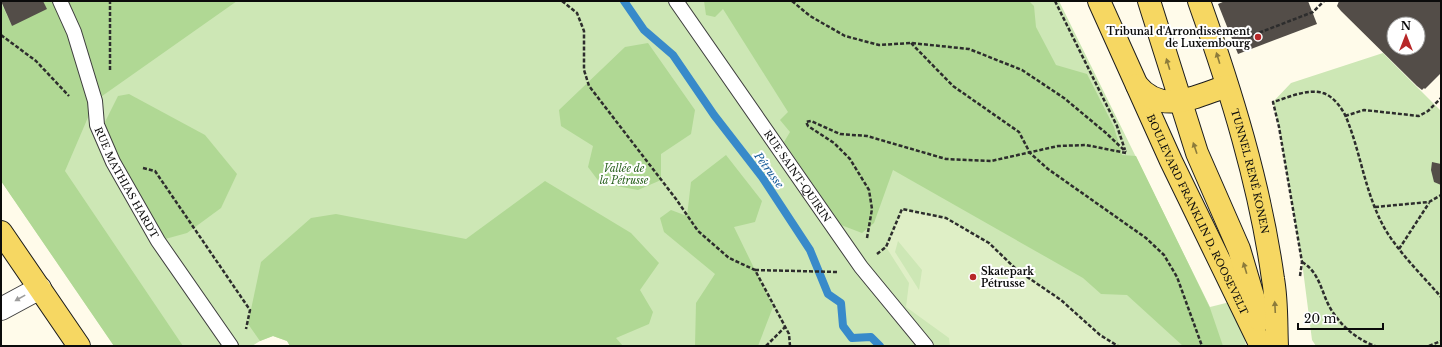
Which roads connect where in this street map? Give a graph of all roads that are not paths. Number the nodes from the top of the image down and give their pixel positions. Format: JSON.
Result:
{"nodes":[{"id":1,"x":60,"y":1,"type":"edge"},
{"id":2,"x":676,"y":1,"type":"edge"},
{"id":3,"x":1099,"y":1,"type":"edge"},
{"id":4,"x":1149,"y":1,"type":"edge"},
{"id":5,"x":1199,"y":1,"type":"edge"},
{"id":6,"x":1135,"y":82,"type":"junction"},
{"id":7,"x":1227,"y":86,"type":"junction"},
{"id":8,"x":1180,"y":101,"type":"junction"},
{"id":9,"x":1,"y":232,"type":"edge"},
{"id":10,"x":40,"y":288,"type":"junction"},
{"id":11,"x":1,"y":309,"type":"edge"},
{"id":12,"x":79,"y":346,"type":"edge"},
{"id":13,"x":231,"y":346,"type":"edge"},
{"id":14,"x":926,"y":346,"type":"edge"},
{"id":15,"x":1261,"y":346,"type":"edge"},
{"id":16,"x":1268,"y":346,"type":"edge"},
{"id":17,"x":1277,"y":346,"type":"edge"}],
"edges":[{"from":1,"to":13,"type":"lane","name":"RUE MATHIAS HARDT"},
{"from":2,"to":14,"type":"lane","name":"RUE SAINT-QUIRIN"},
{"from":3,"to":6,"type":"main road","name":"BOULEVARD FRANKLIN D. ROOSEVELT"},
{"from":8,"to":4,"type":"main road","name":"BOULEVARD FRANKLIN D. ROOSEVELT","one_way":true},
{"from":7,"to":5,"type":"main road","name":"TUNNEL RENÉ KONEN","one_way":true},
{"from":6,"to":8,"type":"main road","name":"BOULEVARD FRANKLIN D. ROOSEVELT"},
{"from":6,"to":15,"type":"main road","name":"BOULEVARD FRANKLIN D. ROOSEVELT"},
{"from":7,"to":8,"type":"main road"},
{"from":17,"to":7,"type":"main road","name":"TUNNEL RENÉ KONEN","one_way":true},
{"from":16,"to":8,"type":"main road","name":"BOULEVARD FRANKLIN D. ROOSEVELT","one_way":true},
{"from":9,"to":10,"type":"main road"},
{"from":10,"to":11,"type":"street","one_way":true},
{"from":10,"to":12,"type":"main road"}]}
